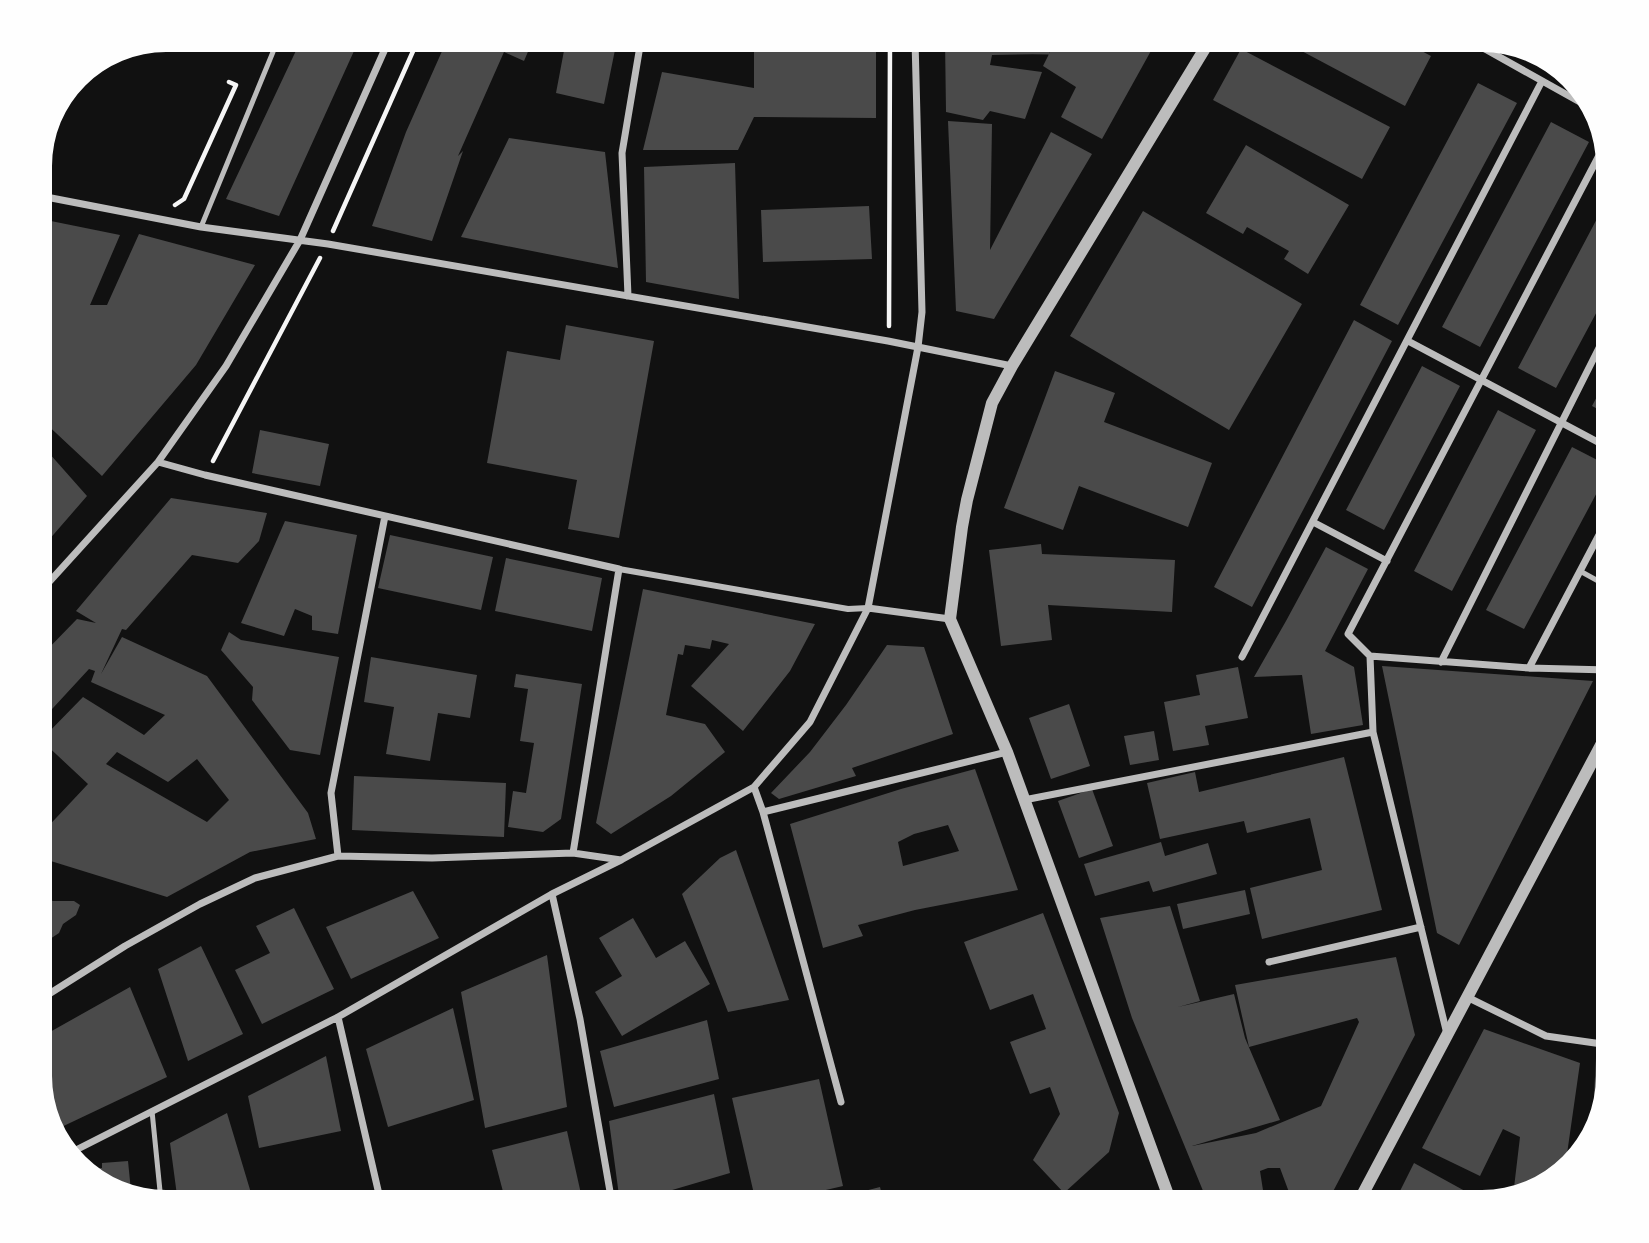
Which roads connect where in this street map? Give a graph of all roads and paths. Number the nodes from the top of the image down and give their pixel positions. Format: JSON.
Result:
{"nodes":[{"id":1,"x":273,"y":52,"type":"edge"},
{"id":2,"x":384,"y":52,"type":"edge"},
{"id":3,"x":413,"y":52,"type":"edge"},
{"id":4,"x":639,"y":52,"type":"edge"},
{"id":5,"x":890,"y":52,"type":"edge"},
{"id":6,"x":915,"y":52,"type":"edge"},
{"id":7,"x":1203,"y":52,"type":"edge"},
{"id":8,"x":1493,"y":53,"type":"edge"},
{"id":9,"x":1542,"y":81,"type":"junction"},
{"id":10,"x":229,"y":82,"type":"dead end"},
{"id":11,"x":1574,"y":99,"type":"edge"},
{"id":12,"x":1596,"y":161,"type":"edge"},
{"id":13,"x":53,"y":198,"type":"edge"},
{"id":14,"x":165,"y":208,"type":"dead end"},
{"id":15,"x":201,"y":227,"type":"junction"},
{"id":16,"x":300,"y":240,"type":"junction"},
{"id":17,"x":328,"y":244,"type":"junction"},
{"id":18,"x":628,"y":296,"type":"junction"},
{"id":19,"x":888,"y":341,"type":"junction"},
{"id":20,"x":1408,"y":341,"type":"junction"},
{"id":21,"x":918,"y":347,"type":"junction"},
{"id":22,"x":1596,"y":354,"type":"edge"},
{"id":23,"x":1012,"y":366,"type":"junction"},
{"id":24,"x":1481,"y":380,"type":"junction"},
{"id":25,"x":1561,"y":423,"type":"junction"},
{"id":26,"x":1596,"y":441,"type":"edge"},
{"id":27,"x":158,"y":462,"type":"junction"},
{"id":28,"x":205,"y":475,"type":"junction"},
{"id":29,"x":384,"y":516,"type":"junction"},
{"id":30,"x":1313,"y":522,"type":"junction"},
{"id":31,"x":1596,"y":541,"type":"edge"},
{"id":32,"x":1387,"y":561,"type":"junction"},
{"id":33,"x":619,"y":569,"type":"junction"},
{"id":34,"x":1580,"y":571,"type":"junction"},
{"id":35,"x":53,"y":578,"type":"edge"},
{"id":36,"x":1596,"y":580,"type":"edge"},
{"id":37,"x":868,"y":608,"type":"junction"},
{"id":38,"x":950,"y":619,"type":"junction"},
{"id":39,"x":1370,"y":656,"type":"junction"},
{"id":40,"x":1242,"y":657,"type":"dead end"},
{"id":41,"x":1441,"y":662,"type":"junction"},
{"id":42,"x":1529,"y":668,"type":"junction"},
{"id":43,"x":1596,"y":670,"type":"edge"},
{"id":44,"x":1373,"y":732,"type":"junction"},
{"id":45,"x":1006,"y":752,"type":"junction"},
{"id":46,"x":1596,"y":754,"type":"edge"},
{"id":47,"x":754,"y":787,"type":"junction"},
{"id":48,"x":1024,"y":800,"type":"junction"},
{"id":49,"x":763,"y":812,"type":"junction"},
{"id":50,"x":573,"y":853,"type":"junction"},
{"id":51,"x":338,"y":856,"type":"junction"},
{"id":52,"x":621,"y":860,"type":"junction"},
{"id":53,"x":552,"y":894,"type":"junction"},
{"id":54,"x":1421,"y":927,"type":"junction"},
{"id":55,"x":1269,"y":962,"type":"dead end"},
{"id":56,"x":53,"y":991,"type":"edge"},
{"id":57,"x":1467,"y":997,"type":"junction"},
{"id":58,"x":338,"y":1017,"type":"junction"},
{"id":59,"x":1447,"y":1035,"type":"junction"},
{"id":60,"x":1596,"y":1043,"type":"edge"},
{"id":61,"x":841,"y":1102,"type":"dead end"},
{"id":62,"x":152,"y":1111,"type":"junction"},
{"id":63,"x":78,"y":1149,"type":"edge"},
{"id":64,"x":160,"y":1189,"type":"edge"},
{"id":65,"x":378,"y":1190,"type":"edge"},
{"id":66,"x":610,"y":1190,"type":"edge"},
{"id":67,"x":1166,"y":1190,"type":"edge"},
{"id":68,"x":1365,"y":1190,"type":"edge"}],
"edges":[{"from":1,"to":15,"type":"lane"},
{"from":2,"to":16,"type":"street"},
{"from":3,"to":17,"type":"path"},
{"from":4,"to":18,"type":"street"},
{"from":5,"to":19,"type":"path"},
{"from":6,"to":21,"type":"street"},
{"from":7,"to":23,"type":"street"},
{"from":8,"to":9,"type":"street"},
{"from":9,"to":11,"type":"street"},
{"from":9,"to":20,"type":"street"},
{"from":10,"to":14,"type":"path"},
{"from":12,"to":24,"type":"street"},
{"from":13,"to":15,"type":"street"},
{"from":15,"to":16,"type":"street"},
{"from":16,"to":17,"type":"street"},
{"from":16,"to":27,"type":"street"},
{"from":17,"to":18,"type":"street"},
{"from":17,"to":28,"type":"path"},
{"from":18,"to":19,"type":"street"},
{"from":19,"to":21,"type":"street"},
{"from":20,"to":24,"type":"street"},
{"from":20,"to":30,"type":"street"},
{"from":21,"to":23,"type":"street"},
{"from":21,"to":37,"type":"street"},
{"from":22,"to":25,"type":"street"},
{"from":23,"to":38,"type":"street"},
{"from":24,"to":25,"type":"street"},
{"from":24,"to":32,"type":"street"},
{"from":25,"to":26,"type":"street"},
{"from":25,"to":41,"type":"street"},
{"from":27,"to":28,"type":"street"},
{"from":27,"to":35,"type":"street"},
{"from":28,"to":29,"type":"street"},
{"from":29,"to":33,"type":"street"},
{"from":29,"to":51,"type":"street"},
{"from":30,"to":32,"type":"street"},
{"from":30,"to":40,"type":"street"},
{"from":31,"to":34,"type":"street"},
{"from":32,"to":39,"type":"street"},
{"from":33,"to":37,"type":"street"},
{"from":33,"to":50,"type":"street"},
{"from":34,"to":36,"type":"lane"},
{"from":34,"to":42,"type":"street"},
{"from":37,"to":38,"type":"street"},
{"from":37,"to":47,"type":"street"},
{"from":38,"to":45,"type":"street"},
{"from":39,"to":41,"type":"street"},
{"from":39,"to":44,"type":"street"},
{"from":41,"to":42,"type":"street"},
{"from":42,"to":43,"type":"street"},
{"from":44,"to":48,"type":"street"},
{"from":44,"to":54,"type":"street"},
{"from":45,"to":48,"type":"street"},
{"from":45,"to":49,"type":"street"},
{"from":46,"to":57,"type":"street"},
{"from":47,"to":49,"type":"street"},
{"from":47,"to":52,"type":"street"},
{"from":48,"to":67,"type":"street"},
{"from":49,"to":61,"type":"street"},
{"from":50,"to":51,"type":"street"},
{"from":50,"to":52,"type":"street"},
{"from":51,"to":56,"type":"street"},
{"from":52,"to":53,"type":"street"},
{"from":53,"to":58,"type":"street"},
{"from":53,"to":66,"type":"street"},
{"from":54,"to":55,"type":"street"},
{"from":54,"to":59,"type":"street"},
{"from":57,"to":59,"type":"street"},
{"from":57,"to":60,"type":"street"},
{"from":58,"to":62,"type":"street"},
{"from":58,"to":65,"type":"street"},
{"from":59,"to":68,"type":"street"},
{"from":62,"to":63,"type":"street"},
{"from":62,"to":64,"type":"lane"}]}
